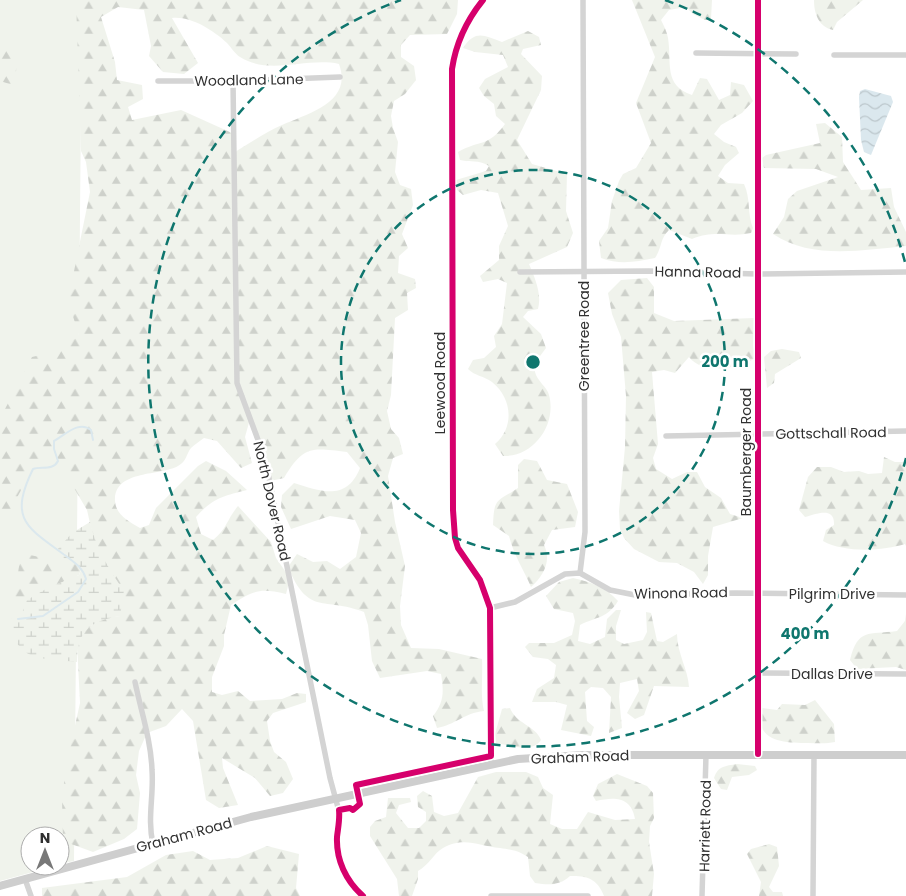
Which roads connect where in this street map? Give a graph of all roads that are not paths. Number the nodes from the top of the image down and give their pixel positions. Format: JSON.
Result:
{"nodes":[{"id":1,"x":483,"y":0,"type":"edge"},
{"id":2,"x":583,"y":0,"type":"edge"},
{"id":3,"x":758,"y":0,"type":"edge"},
{"id":4,"x":696,"y":53,"type":"dead end"},
{"id":5,"x":796,"y":54,"type":"dead end"},
{"id":6,"x":757,"y":55,"type":"junction"},
{"id":7,"x":834,"y":55,"type":"dead end"},
{"id":8,"x":906,"y":55,"type":"edge"},
{"id":9,"x":340,"y":77,"type":"dead end"},
{"id":10,"x":158,"y":81,"type":"dead end"},
{"id":11,"x":234,"y":81,"type":"junction"},
{"id":12,"x":584,"y":271,"type":"junction"},
{"id":13,"x":520,"y":272,"type":"dead end"},
{"id":14,"x":906,"y":272,"type":"edge"},
{"id":15,"x":757,"y":274,"type":"junction"},
{"id":16,"x":906,"y":431,"type":"edge"},
{"id":17,"x":758,"y":434,"type":"junction"},
{"id":18,"x":666,"y":436,"type":"dead end"},
{"id":19,"x":580,"y":573,"type":"junction"},
{"id":20,"x":758,"y":594,"type":"junction"},
{"id":21,"x":906,"y":595,"type":"edge"},
{"id":22,"x":490,"y":608,"type":"junction"},
{"id":23,"x":759,"y":673,"type":"junction"},
{"id":24,"x":906,"y":674,"type":"edge"},
{"id":25,"x":135,"y":682,"type":"dead end"},
{"id":26,"x":758,"y":754,"type":"junction"},
{"id":27,"x":706,"y":755,"type":"junction"},
{"id":28,"x":906,"y":755,"type":"edge"},
{"id":29,"x":814,"y":756,"type":"junction"},
{"id":30,"x":491,"y":764,"type":"junction"},
{"id":31,"x":336,"y":799,"type":"junction"},
{"id":32,"x":153,"y":844,"type":"junction"},
{"id":33,"x":25,"y":879,"type":"junction"},
{"id":34,"x":0,"y":886,"type":"edge"},
{"id":35,"x":31,"y":896,"type":"edge"},
{"id":36,"x":363,"y":896,"type":"edge"},
{"id":37,"x":491,"y":896,"type":"edge"},
{"id":38,"x":588,"y":896,"type":"edge"},
{"id":39,"x":702,"y":896,"type":"edge"},
{"id":40,"x":814,"y":896,"type":"edge"}],
"edges":[{"from":1,"to":22,"type":"street","name":"Leewood Road"},
{"from":2,"to":12,"type":"street","name":"Greentree Road"},
{"from":3,"to":6,"type":"street","name":"Baumberger Road"},
{"from":4,"to":6,"type":"street"},
{"from":5,"to":6,"type":"street"},
{"from":6,"to":15,"type":"street","name":"Baumberger Road"},
{"from":7,"to":8,"type":"street"},
{"from":9,"to":11,"type":"street","name":"Woodland Lane"},
{"from":10,"to":11,"type":"street","name":"Woodland Lane"},
{"from":11,"to":31,"type":"street","name":"North Dover Road"},
{"from":12,"to":13,"type":"street","name":"Hanna Road"},
{"from":12,"to":15,"type":"street","name":"Hanna Road"},
{"from":12,"to":19,"type":"street","name":"Greentree Road"},
{"from":14,"to":15,"type":"street","name":"Hanna Road"},
{"from":15,"to":17,"type":"street","name":"Baumberger Road"},
{"from":16,"to":17,"type":"street","name":"Gottschall Road"},
{"from":17,"to":18,"type":"street","name":"Gottschall Road"},
{"from":17,"to":20,"type":"street","name":"Baumberger Road"},
{"from":19,"to":20,"type":"street","name":"Winona Road"},
{"from":19,"to":22,"type":"street"},
{"from":20,"to":21,"type":"street","name":"Pilgrim Drive"},
{"from":20,"to":23,"type":"street","name":"Baumberger Road"},
{"from":22,"to":30,"type":"street","name":"Leewood Road"},
{"from":23,"to":24,"type":"street","name":"Dallas Drive"},
{"from":23,"to":26,"type":"street","name":"Baumberger Road"},
{"from":25,"to":32,"type":"street"},
{"from":26,"to":27,"type":"main road","name":"Graham Road"},
{"from":26,"to":29,"type":"main road","name":"Graham Road"},
{"from":27,"to":30,"type":"main road","name":"Graham Road"},
{"from":27,"to":39,"type":"street","name":"Harriett Road"},
{"from":28,"to":29,"type":"main road","name":"Graham Road"},
{"from":29,"to":40,"type":"street"},
{"from":30,"to":31,"type":"main road","name":"Graham Road"},
{"from":31,"to":32,"type":"main road","name":"Graham Road"},
{"from":31,"to":36,"type":"street","name":"North Dover Road"},
{"from":32,"to":33,"type":"main road","name":"Graham Road"},
{"from":33,"to":34,"type":"main road","name":"Graham Road"},
{"from":33,"to":35,"type":"street"},
{"from":37,"to":38,"type":"street"}]}
